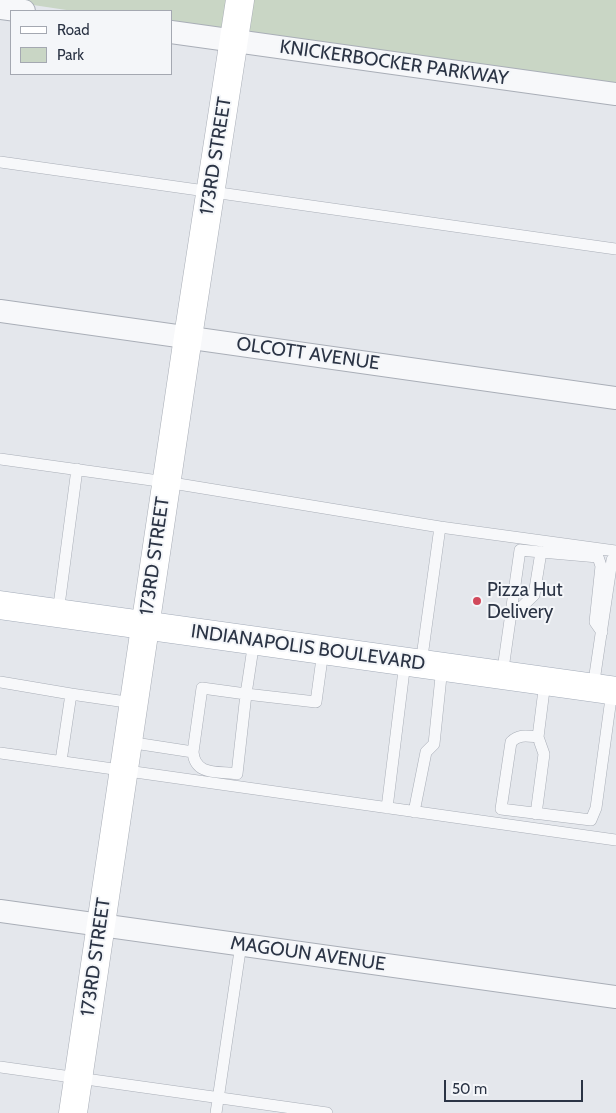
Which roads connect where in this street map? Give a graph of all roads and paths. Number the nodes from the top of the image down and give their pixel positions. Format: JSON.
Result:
{"nodes":[{"id":1,"x":240,"y":0,"type":"edge"},
{"id":2,"x":0,"y":8,"type":"edge"},
{"id":3,"x":16,"y":10,"type":"edge"},
{"id":4,"x":172,"y":32,"type":"edge"},
{"id":5,"x":234,"y":40,"type":"junction"},
{"id":6,"x":616,"y":94,"type":"edge"},
{"id":7,"x":0,"y":162,"type":"edge"},
{"id":8,"x":210,"y":192,"type":"junction"},
{"id":9,"x":616,"y":249,"type":"edge"},
{"id":10,"x":0,"y":311,"type":"edge"},
{"id":11,"x":188,"y":337,"type":"junction"},
{"id":12,"x":616,"y":398,"type":"edge"},
{"id":13,"x":0,"y":459,"type":"edge"},
{"id":14,"x":76,"y":469,"type":"junction"},
{"id":15,"x":166,"y":482,"type":"junction"},
{"id":16,"x":440,"y":527,"type":"junction"},
{"id":17,"x":541,"y":552,"type":"junction"},
{"id":18,"x":614,"y":555,"type":"edge"},
{"id":19,"x":0,"y":605,"type":"edge"},
{"id":20,"x":58,"y":614,"type":"junction"},
{"id":21,"x":511,"y":617,"type":"junction"},
{"id":22,"x":145,"y":625,"type":"junction"},
{"id":23,"x":602,"y":632,"type":"junction"},
{"id":24,"x":254,"y":641,"type":"junction"},
{"id":25,"x":323,"y":651,"type":"junction"},
{"id":26,"x":423,"y":665,"type":"junction"},
{"id":27,"x":502,"y":676,"type":"junction"},
{"id":28,"x":0,"y":682,"type":"edge"},
{"id":29,"x":545,"y":682,"type":"junction"},
{"id":30,"x":607,"y":690,"type":"edge"},
{"id":31,"x":71,"y":694,"type":"junction"},
{"id":32,"x":246,"y":694,"type":"junction"},
{"id":33,"x":133,"y":703,"type":"junction"},
{"id":34,"x":538,"y":737,"type":"junction"},
{"id":35,"x":128,"y":742,"type":"junction"},
{"id":36,"x":193,"y":752,"type":"junction"},
{"id":37,"x":0,"y":753,"type":"edge"},
{"id":38,"x":61,"y":761,"type":"junction"},
{"id":39,"x":123,"y":770,"type":"junction"},
{"id":40,"x":387,"y":808,"type":"junction"},
{"id":41,"x":414,"y":812,"type":"junction"},
{"id":42,"x":536,"y":814,"type":"junction"},
{"id":43,"x":616,"y":840,"type":"edge"},
{"id":44,"x":0,"y":911,"type":"edge"},
{"id":45,"x":100,"y":925,"type":"junction"},
{"id":46,"x":241,"y":944,"type":"junction"},
{"id":47,"x":616,"y":997,"type":"edge"},
{"id":48,"x":0,"y":1067,"type":"edge"},
{"id":49,"x":78,"y":1078,"type":"junction"},
{"id":50,"x":219,"y":1098,"type":"junction"},
{"id":51,"x":73,"y":1113,"type":"edge"},
{"id":52,"x":216,"y":1113,"type":"edge"},
{"id":53,"x":327,"y":1113,"type":"edge"}],
"edges":[{"from":1,"to":5,"type":"street","name":"173RD STREET"},
{"from":2,"to":3,"type":"street"},
{"from":4,"to":5,"type":"street","name":"KNICKERBOCKER PARKWAY"},
{"from":5,"to":6,"type":"street","name":"KNICKERBOCKER PARKWAY"},
{"from":5,"to":8,"type":"street","name":"173RD STREET"},
{"from":7,"to":8,"type":"lane"},
{"from":8,"to":9,"type":"lane"},
{"from":8,"to":11,"type":"street","name":"173RD STREET"},
{"from":10,"to":11,"type":"street","name":"OLCOTT AVENUE"},
{"from":11,"to":12,"type":"street","name":"OLCOTT AVENUE"},
{"from":11,"to":15,"type":"street","name":"173RD STREET"},
{"from":13,"to":14,"type":"lane"},
{"from":14,"to":15,"type":"lane"},
{"from":14,"to":20,"type":"lane"},
{"from":15,"to":16,"type":"lane"},
{"from":15,"to":22,"type":"street","name":"173RD STREET"},
{"from":16,"to":18,"type":"lane"},
{"from":16,"to":26,"type":"lane"},
{"from":17,"to":21,"type":"lane"},
{"from":17,"to":21,"type":"lane"},
{"from":17,"to":23,"type":"lane"},
{"from":18,"to":23,"type":"lane"},
{"from":19,"to":20,"type":"street","name":"INDIANAPOLIS BOULEVARD"},
{"from":20,"to":22,"type":"street","name":"INDIANAPOLIS BOULEVARD"},
{"from":21,"to":27,"type":"lane"},
{"from":22,"to":24,"type":"street","name":"INDIANAPOLIS BOULEVARD"},
{"from":22,"to":33,"type":"street","name":"173RD STREET"},
{"from":23,"to":30,"type":"lane"},
{"from":24,"to":25,"type":"street","name":"INDIANAPOLIS BOULEVARD"},
{"from":24,"to":32,"type":"lane"},
{"from":25,"to":26,"type":"street","name":"INDIANAPOLIS BOULEVARD"},
{"from":25,"to":32,"type":"lane"},
{"from":26,"to":27,"type":"street","name":"INDIANAPOLIS BOULEVARD"},
{"from":26,"to":40,"type":"lane"},
{"from":26,"to":41,"type":"lane"},
{"from":27,"to":29,"type":"street","name":"INDIANAPOLIS BOULEVARD"},
{"from":28,"to":31,"type":"lane"},
{"from":29,"to":30,"type":"street","name":"INDIANAPOLIS BOULEVARD"},
{"from":29,"to":34,"type":"lane"},
{"from":30,"to":42,"type":"lane"},
{"from":31,"to":33,"type":"lane"},
{"from":31,"to":38,"type":"lane"},
{"from":32,"to":36,"type":"lane"},
{"from":32,"to":36,"type":"lane"},
{"from":33,"to":35,"type":"street","name":"173RD STREET"},
{"from":34,"to":42,"type":"lane"},
{"from":34,"to":42,"type":"lane"},
{"from":35,"to":36,"type":"lane"},
{"from":35,"to":39,"type":"street","name":"173RD STREET"},
{"from":37,"to":38,"type":"lane"},
{"from":38,"to":39,"type":"lane"},
{"from":39,"to":40,"type":"lane"},
{"from":39,"to":45,"type":"street","name":"173RD STREET"},
{"from":40,"to":41,"type":"lane"},
{"from":41,"to":43,"type":"lane"},
{"from":44,"to":45,"type":"street","name":"MAGOUN AVENUE"},
{"from":45,"to":46,"type":"street","name":"MAGOUN AVENUE"},
{"from":45,"to":49,"type":"street","name":"173RD STREET"},
{"from":46,"to":47,"type":"street","name":"MAGOUN AVENUE"},
{"from":46,"to":50,"type":"lane"},
{"from":48,"to":49,"type":"lane"},
{"from":49,"to":50,"type":"lane"},
{"from":49,"to":51,"type":"street","name":"173RD STREET"},
{"from":50,"to":52,"type":"lane"},
{"from":50,"to":53,"type":"lane"}]}
